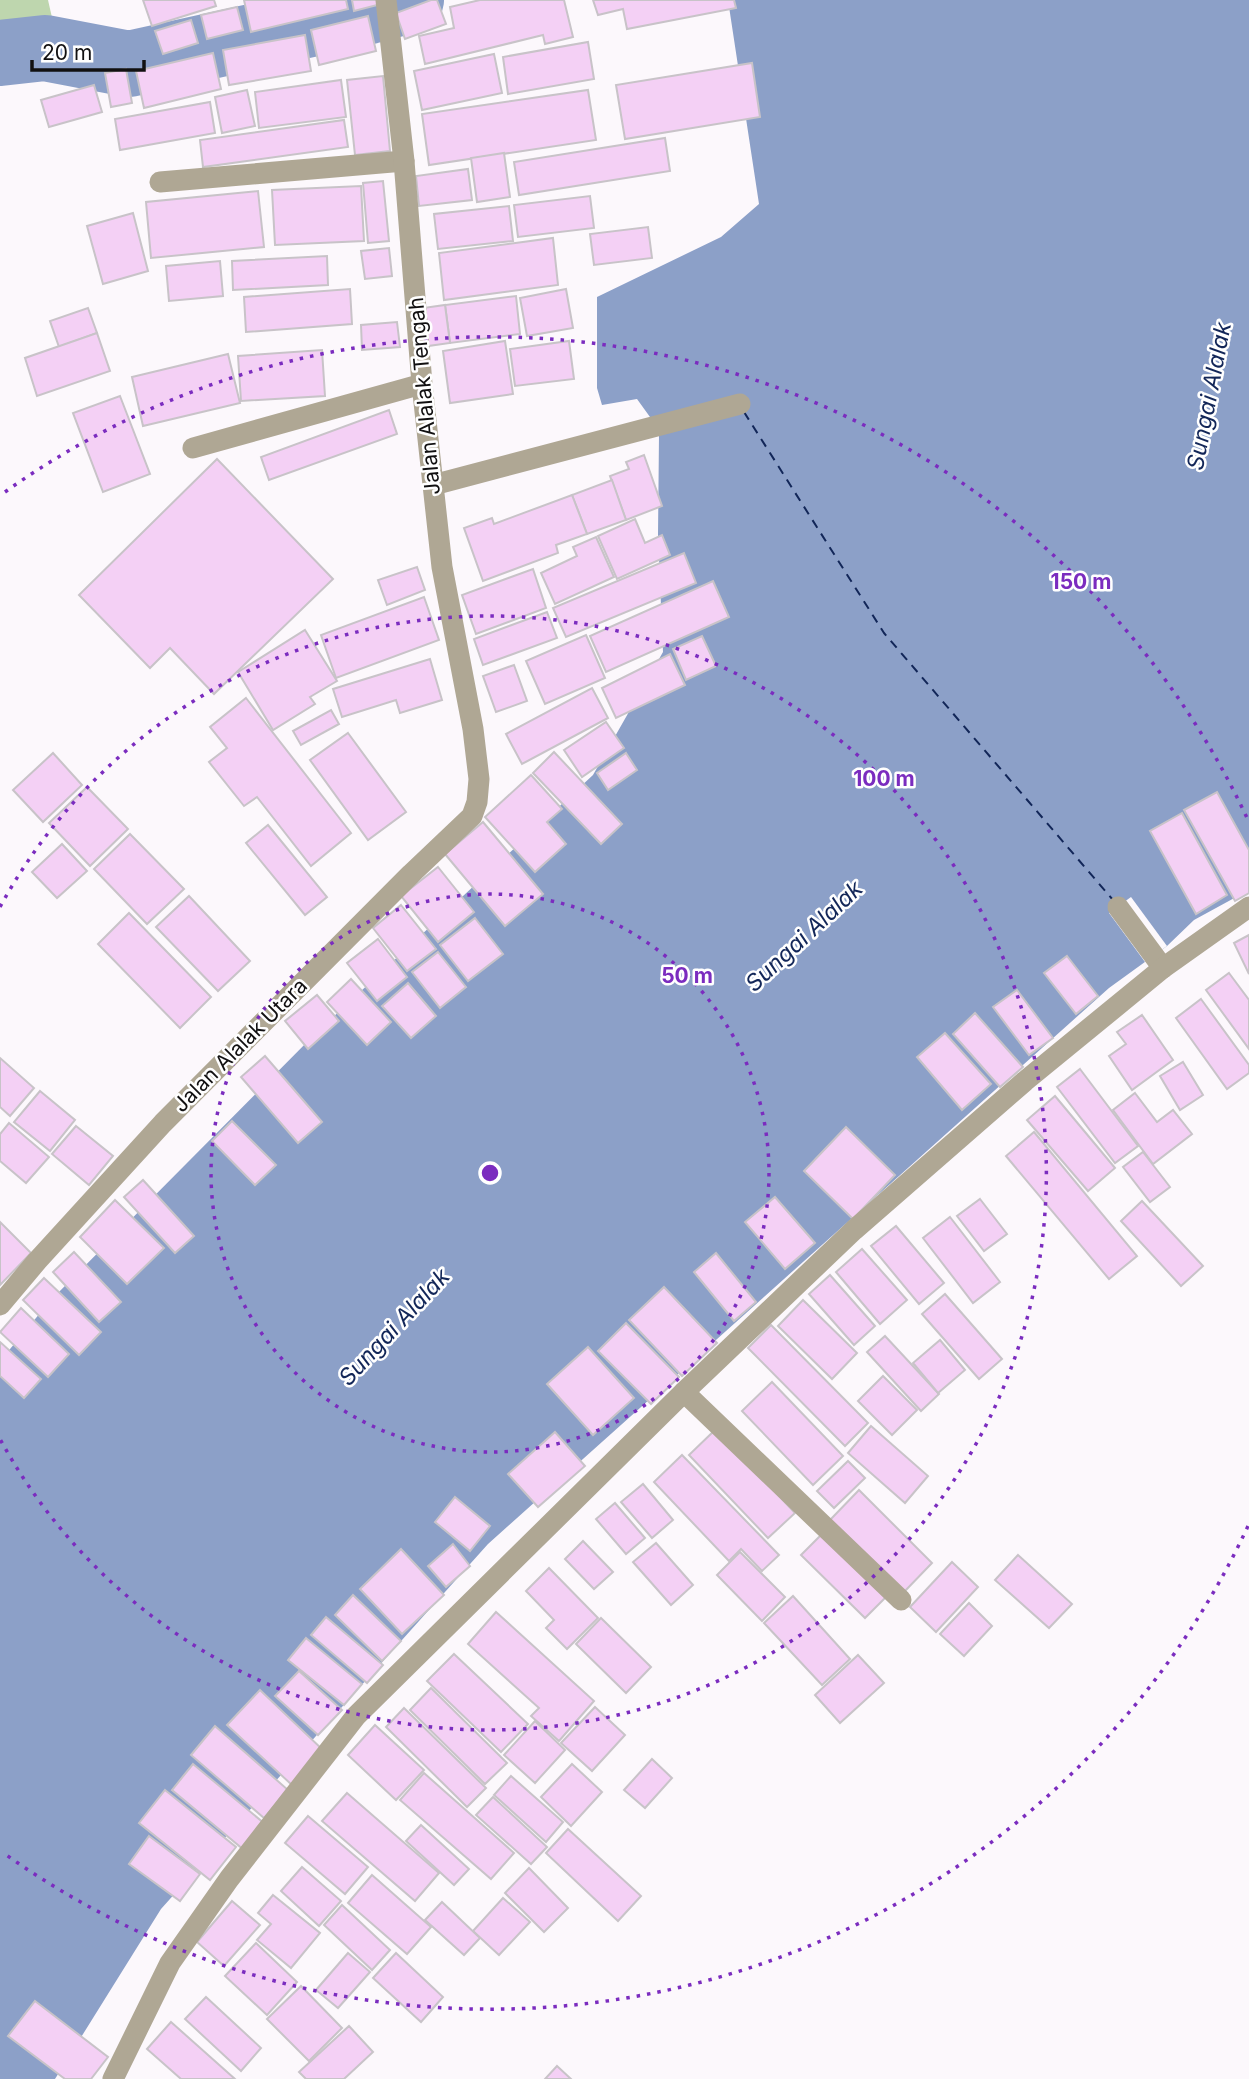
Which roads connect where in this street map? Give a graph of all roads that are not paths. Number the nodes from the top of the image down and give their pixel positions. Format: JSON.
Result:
{"nodes":[{"id":1,"x":386,"y":7,"type":"edge"},
{"id":2,"x":404,"y":160,"type":"junction"},
{"id":3,"x":160,"y":183,"type":"dead end"},
{"id":4,"x":422,"y":384,"type":"junction"},
{"id":5,"x":740,"y":404,"type":"dead end"},
{"id":6,"x":193,"y":448,"type":"dead end"},
{"id":7,"x":433,"y":485,"type":"junction"},
{"id":8,"x":479,"y":789,"type":"joint"},
{"id":9,"x":1118,"y":906,"type":"dead end"},
{"id":10,"x":1249,"y":908,"type":"edge"},
{"id":11,"x":1163,"y":968,"type":"junction"},
{"id":12,"x":0,"y":1305,"type":"edge"},
{"id":13,"x":684,"y":1392,"type":"junction"},
{"id":14,"x":901,"y":1600,"type":"dead end"},
{"id":15,"x":113,"y":2079,"type":"edge"}],
"edges":[{"from":1,"to":2,"type":"street","name":"Jalan Alalak Tengah"},
{"from":2,"to":3,"type":"street"},
{"from":2,"to":4,"type":"street","name":"Jalan Alalak Tengah"},
{"from":4,"to":6,"type":"street"},
{"from":4,"to":7,"type":"street","name":"Jalan Alalak Tengah"},
{"from":5,"to":7,"type":"street"},
{"from":7,"to":8,"type":"street","name":"Jalan Alalak Tengah"},
{"from":8,"to":12,"type":"street","name":"Jalan Alalak Utara"},
{"from":9,"to":11,"type":"street"},
{"from":10,"to":11,"type":"street"},
{"from":11,"to":13,"type":"street"},
{"from":13,"to":14,"type":"street"},
{"from":13,"to":15,"type":"street"}]}
